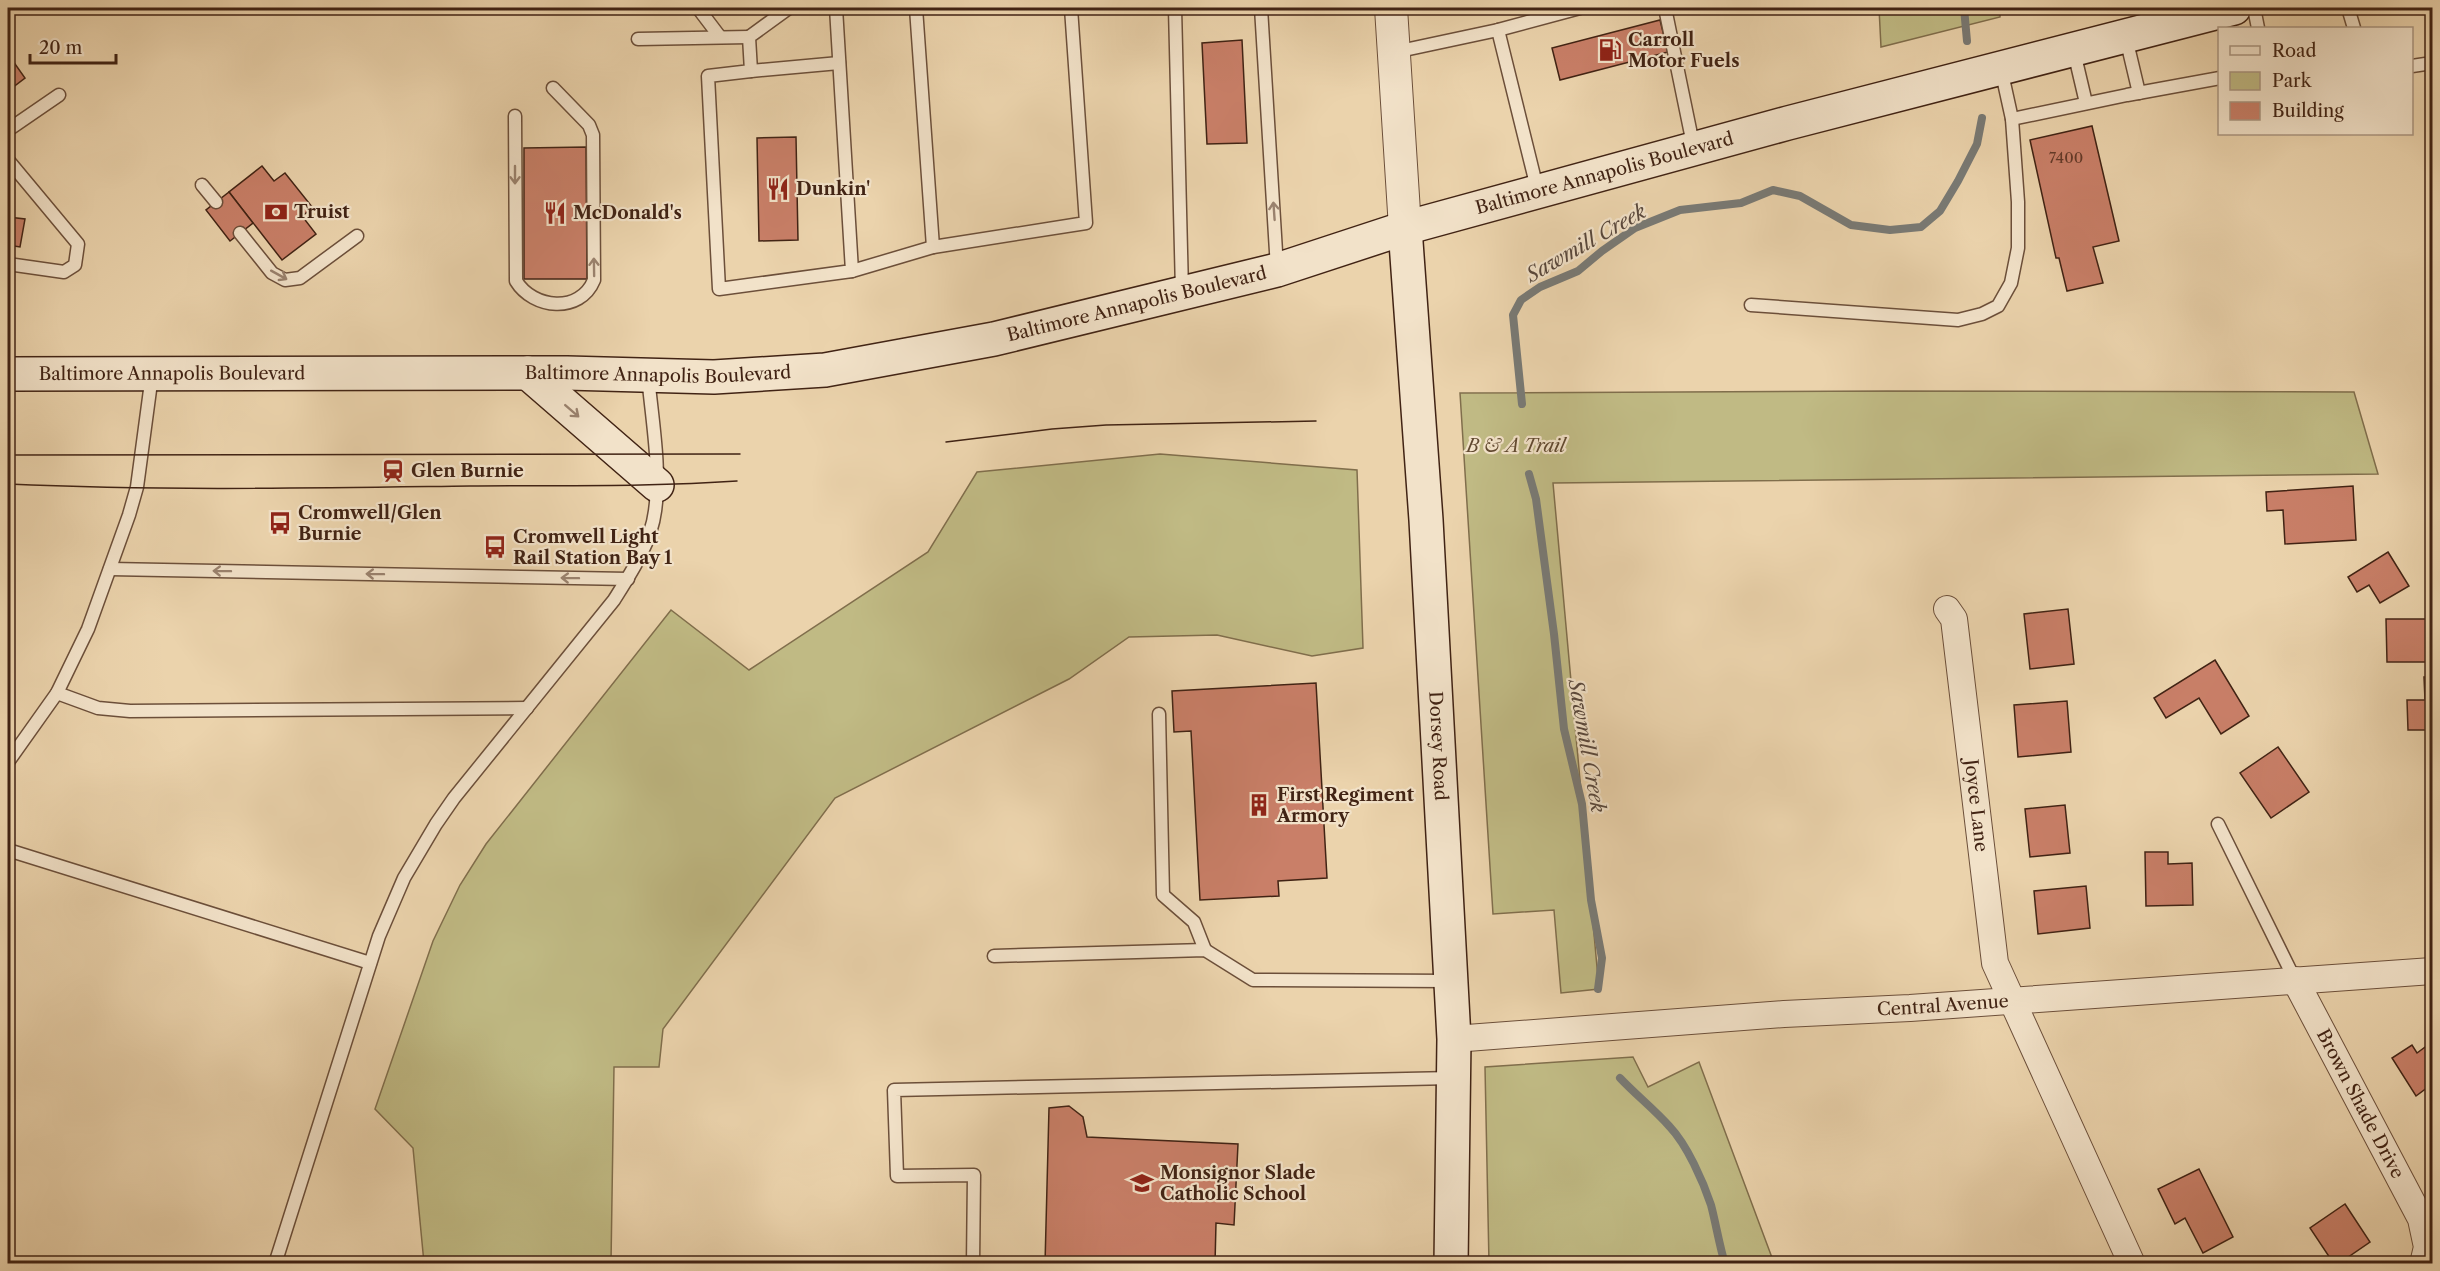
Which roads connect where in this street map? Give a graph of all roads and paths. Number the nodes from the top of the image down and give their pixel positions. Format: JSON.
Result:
{"nodes":[{"id":1,"x":698,"y":8,"type":"edge"},
{"id":2,"x":789,"y":8,"type":"edge"},
{"id":3,"x":836,"y":8,"type":"edge"},
{"id":4,"x":916,"y":8,"type":"edge"},
{"id":5,"x":1071,"y":8,"type":"edge"},
{"id":6,"x":1175,"y":8,"type":"edge"},
{"id":7,"x":1261,"y":8,"type":"edge"},
{"id":8,"x":1391,"y":8,"type":"edge"},
{"id":9,"x":1580,"y":8,"type":"edge"},
{"id":10,"x":1665,"y":8,"type":"edge"},
{"id":11,"x":2234,"y":8,"type":"edge"},
{"id":12,"x":2254,"y":8,"type":"edge"},
{"id":13,"x":2348,"y":8,"type":"edge"},
{"id":14,"x":2258,"y":27,"type":"edge"},
{"id":15,"x":2354,"y":27,"type":"edge"},
{"id":16,"x":1498,"y":30,"type":"junction"},
{"id":17,"x":2126,"y":36,"type":"junction"},
{"id":18,"x":749,"y":37,"type":"junction"},
{"id":19,"x":720,"y":38,"type":"junction"},
{"id":20,"x":638,"y":39,"type":"dead end"},
{"id":21,"x":2073,"y":50,"type":"junction"},
{"id":22,"x":1394,"y":52,"type":"junction"},
{"id":23,"x":839,"y":63,"type":"junction"},
{"id":24,"x":2433,"y":63,"type":"edge"},
{"id":25,"x":2413,"y":66,"type":"edge"},
{"id":26,"x":2001,"y":68,"type":"junction"},
{"id":27,"x":751,"y":71,"type":"junction"},
{"id":28,"x":2218,"y":78,"type":"edge"},
{"id":29,"x":553,"y":88,"type":"dead end"},
{"id":30,"x":2139,"y":93,"type":"junction"},
{"id":31,"x":59,"y":96,"type":"dead end"},
{"id":32,"x":2086,"y":103,"type":"junction"},
{"id":33,"x":515,"y":116,"type":"dead end"},
{"id":34,"x":2012,"y":119,"type":"junction"},
{"id":35,"x":8,"y":130,"type":"edge"},
{"id":36,"x":1694,"y":150,"type":"junction"},
{"id":37,"x":8,"y":160,"type":"edge"},
{"id":38,"x":202,"y":185,"type":"dead end"},
{"id":39,"x":1538,"y":192,"type":"junction"},
{"id":40,"x":216,"y":202,"type":"dead end"},
{"id":41,"x":1405,"y":228,"type":"junction"},
{"id":42,"x":240,"y":233,"type":"dead end"},
{"id":43,"x":357,"y":236,"type":"dead end"},
{"id":44,"x":933,"y":247,"type":"junction"},
{"id":45,"x":8,"y":264,"type":"edge"},
{"id":46,"x":1277,"y":270,"type":"junction"},
{"id":47,"x":852,"y":271,"type":"junction"},
{"id":48,"x":1182,"y":293,"type":"junction"},
{"id":49,"x":1751,"y":305,"type":"dead end"},
{"id":50,"x":528,"y":373,"type":"junction"},
{"id":51,"x":8,"y":374,"type":"edge"},
{"id":52,"x":153,"y":375,"type":"junction"},
{"id":53,"x":648,"y":375,"type":"junction"},
{"id":54,"x":657,"y":485,"type":"junction"},
{"id":55,"x":110,"y":569,"type":"junction"},
{"id":56,"x":628,"y":579,"type":"junction"},
{"id":57,"x":1947,"y":609,"type":"dead end"},
{"id":58,"x":57,"y":693,"type":"junction"},
{"id":59,"x":527,"y":708,"type":"junction"},
{"id":60,"x":1159,"y":714,"type":"dead end"},
{"id":61,"x":8,"y":762,"type":"edge"},
{"id":62,"x":2218,"y":824,"type":"dead end"},
{"id":63,"x":8,"y":850,"type":"edge"},
{"id":64,"x":1205,"y":950,"type":"junction"},
{"id":65,"x":994,"y":956,"type":"dead end"},
{"id":66,"x":370,"y":963,"type":"junction"},
{"id":67,"x":2433,"y":971,"type":"edge"},
{"id":68,"x":2295,"y":980,"type":"junction"},
{"id":69,"x":1451,"y":981,"type":"junction"},
{"id":70,"x":2011,"y":1000,"type":"junction"},
{"id":71,"x":1455,"y":1039,"type":"junction"},
{"id":72,"x":1454,"y":1078,"type":"junction"},
{"id":73,"x":275,"y":1263,"type":"edge"},
{"id":74,"x":973,"y":1263,"type":"edge"},
{"id":75,"x":1451,"y":1263,"type":"edge"},
{"id":76,"x":2132,"y":1263,"type":"edge"},
{"id":77,"x":2423,"y":1263,"type":"edge"}],
"edges":[{"from":1,"to":19,"type":"lane"},
{"from":2,"to":18,"type":"lane"},
{"from":3,"to":23,"type":"lane"},
{"from":4,"to":44,"type":"lane"},
{"from":5,"to":44,"type":"lane"},
{"from":6,"to":48,"type":"lane"},
{"from":46,"to":7,"type":"lane","one_way":true},
{"from":8,"to":22,"type":"street"},
{"from":9,"to":16,"type":"lane"},
{"from":10,"to":36,"type":"lane"},
{"from":11,"to":17,"type":"main road","name":"Baltimore Annapolis Boulevard"},
{"from":12,"to":14,"type":"lane"},
{"from":13,"to":15,"type":"lane"},
{"from":16,"to":22,"type":"lane"},
{"from":16,"to":39,"type":"lane"},
{"from":17,"to":21,"type":"main road","name":"Baltimore Annapolis Boulevard"},
{"from":17,"to":30,"type":"lane"},
{"from":18,"to":19,"type":"lane"},
{"from":18,"to":27,"type":"lane"},
{"from":19,"to":20,"type":"lane"},
{"from":21,"to":26,"type":"main road","name":"Baltimore Annapolis Boulevard"},
{"from":21,"to":32,"type":"lane"},
{"from":22,"to":41,"type":"street"},
{"from":23,"to":27,"type":"lane"},
{"from":23,"to":47,"type":"lane"},
{"from":24,"to":25,"type":"lane"},
{"from":26,"to":34,"type":"lane"},
{"from":26,"to":36,"type":"main road","name":"Baltimore Annapolis Boulevard"},
{"from":27,"to":47,"type":"lane"},
{"from":28,"to":30,"type":"lane"},
{"from":33,"to":29,"type":"lane","one_way":true},
{"from":30,"to":32,"type":"lane"},
{"from":31,"to":35,"type":"lane"},
{"from":32,"to":34,"type":"lane"},
{"from":34,"to":49,"type":"lane"},
{"from":36,"to":39,"type":"main road","name":"Baltimore Annapolis Boulevard"},
{"from":37,"to":45,"type":"lane"},
{"from":38,"to":40,"type":"lane"},
{"from":39,"to":41,"type":"main road","name":"Baltimore Annapolis Boulevard"},
{"from":41,"to":46,"type":"main road","name":"Baltimore Annapolis Boulevard"},
{"from":41,"to":69,"type":"main road","name":"Dorsey Road"},
{"from":42,"to":43,"type":"lane","one_way":true},
{"from":44,"to":47,"type":"lane"},
{"from":46,"to":48,"type":"main road","name":"Baltimore Annapolis Boulevard"},
{"from":48,"to":53,"type":"main road","name":"Baltimore Annapolis Boulevard"},
{"from":50,"to":52,"type":"main road","name":"Baltimore Annapolis Boulevard"},
{"from":50,"to":53,"type":"main road","name":"Baltimore Annapolis Boulevard"},
{"from":50,"to":54,"type":"main road","one_way":true},
{"from":51,"to":52,"type":"main road","name":"Baltimore Annapolis Boulevard"},
{"from":52,"to":55,"type":"lane"},
{"from":53,"to":54,"type":"lane"},
{"from":54,"to":56,"type":"lane"},
{"from":56,"to":55,"type":"lane","one_way":true},
{"from":55,"to":58,"type":"lane"},
{"from":56,"to":59,"type":"lane"},
{"from":57,"to":70,"type":"street","name":"Joyce Lane"},
{"from":58,"to":59,"type":"lane"},
{"from":58,"to":61,"type":"lane"},
{"from":59,"to":66,"type":"lane"},
{"from":60,"to":64,"type":"lane"},
{"from":62,"to":68,"type":"lane"},
{"from":63,"to":66,"type":"lane"},
{"from":64,"to":65,"type":"lane"},
{"from":64,"to":69,"type":"lane"},
{"from":66,"to":73,"type":"lane"},
{"from":67,"to":68,"type":"street","name":"Central Avenue"},
{"from":68,"to":70,"type":"street","name":"Central Avenue"},
{"from":68,"to":77,"type":"street","name":"Brown Shade Drive"},
{"from":69,"to":71,"type":"main road","name":"Dorsey Road"},
{"from":70,"to":71,"type":"street","name":"Central Avenue"},
{"from":70,"to":76,"type":"street"},
{"from":71,"to":72,"type":"main road","name":"Dorsey Road"},
{"from":72,"to":74,"type":"lane"},
{"from":72,"to":75,"type":"main road","name":"Dorsey Road"}]}
